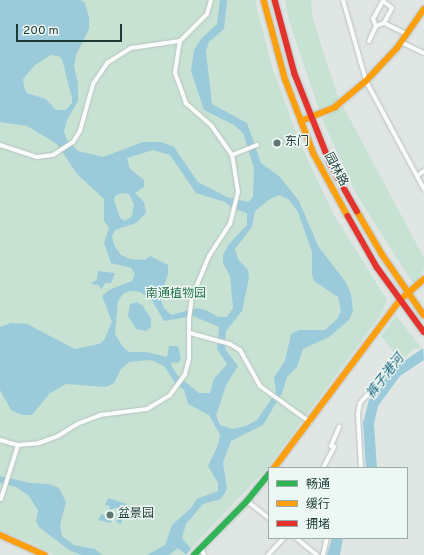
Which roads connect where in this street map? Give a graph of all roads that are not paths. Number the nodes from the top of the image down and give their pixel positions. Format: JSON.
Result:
{"nodes":[{"id":1,"x":211,"y":0,"type":"edge"},
{"id":2,"x":264,"y":0,"type":"edge"},
{"id":3,"x":275,"y":0,"type":"edge"},
{"id":4,"x":343,"y":0,"type":"edge"},
{"id":5,"x":424,"y":9,"type":"edge"},
{"id":6,"x":384,"y":23,"type":"junction"},
{"id":7,"x":376,"y":26,"type":"junction"},
{"id":8,"x":407,"y":34,"type":"junction"},
{"id":9,"x":180,"y":41,"type":"junction"},
{"id":10,"x":369,"y":41,"type":"dead end"},
{"id":11,"x":401,"y":42,"type":"junction"},
{"id":12,"x":424,"y":53,"type":"edge"},
{"id":13,"x":366,"y":81,"type":"junction"},
{"id":14,"x":310,"y":117,"type":"junction"},
{"id":15,"x":301,"y":121,"type":"junction"},
{"id":16,"x":281,"y":140,"type":"dead end"},
{"id":17,"x":274,"y":143,"type":"dead end"},
{"id":18,"x":0,"y":145,"type":"edge"},
{"id":19,"x":256,"y":145,"type":"dead end"},
{"id":20,"x":232,"y":155,"type":"junction"},
{"id":21,"x":424,"y":171,"type":"edge"},
{"id":22,"x":417,"y":176,"type":"junction"},
{"id":23,"x":424,"y":189,"type":"edge"},
{"id":24,"x":424,"y":279,"type":"edge"},
{"id":25,"x":407,"y":294,"type":"junction"},
{"id":26,"x":400,"y":300,"type":"junction"},
{"id":27,"x":424,"y":315,"type":"edge"},
{"id":28,"x":190,"y":332,"type":"junction"},
{"id":29,"x":424,"y":332,"type":"edge"},
{"id":30,"x":397,"y":362,"type":"dead end"},
{"id":31,"x":310,"y":422,"type":"junction"},
{"id":32,"x":339,"y":427,"type":"dead end"},
{"id":33,"x":0,"y":440,"type":"edge"},
{"id":34,"x":18,"y":445,"type":"junction"},
{"id":35,"x":275,"y":467,"type":"edge"},
{"id":36,"x":324,"y":467,"type":"edge"},
{"id":37,"x":361,"y":467,"type":"edge"},
{"id":38,"x":268,"y":475,"type":"edge"},
{"id":39,"x":1,"y":499,"type":"dead end"},
{"id":40,"x":247,"y":501,"type":"junction"},
{"id":41,"x":268,"y":517,"type":"edge"},
{"id":42,"x":0,"y":536,"type":"edge"},
{"id":43,"x":283,"y":539,"type":"edge"},
{"id":44,"x":297,"y":539,"type":"edge"},
{"id":45,"x":327,"y":539,"type":"edge"},
{"id":46,"x":201,"y":548,"type":"junction"},
{"id":47,"x":45,"y":555,"type":"edge"},
{"id":48,"x":194,"y":555,"type":"edge"},
{"id":49,"x":204,"y":555,"type":"edge"},
{"id":50,"x":268,"y":555,"type":"edge"},
{"id":51,"x":317,"y":555,"type":"edge"},
{"id":52,"x":323,"y":555,"type":"edge"}],
"edges":[{"from":1,"to":9,"type":"street"},
{"from":2,"to":15,"type":"main road","name":"园林路"},
{"from":3,"to":14,"type":"main road","name":"园林路"},
{"from":4,"to":13,"type":"street"},
{"from":5,"to":8,"type":"main road"},
{"from":6,"to":7,"type":"street"},
{"from":6,"to":7,"type":"street"},
{"from":6,"to":8,"type":"street"},
{"from":7,"to":10,"type":"street"},
{"from":8,"to":11,"type":"main road"},
{"from":9,"to":18,"type":"street"},
{"from":9,"to":20,"type":"street"},
{"from":11,"to":12,"type":"street"},
{"from":11,"to":13,"type":"main road"},
{"from":13,"to":14,"type":"main road"},
{"from":13,"to":22,"type":"street"},
{"from":14,"to":15,"type":"main road"},
{"from":14,"to":25,"type":"main road","name":"园林路"},
{"from":15,"to":26,"type":"main road","name":"园林路"},
{"from":16,"to":17,"type":"street"},
{"from":19,"to":20,"type":"street"},
{"from":20,"to":28,"type":"street"},
{"from":21,"to":22,"type":"street"},
{"from":22,"to":23,"type":"street"},
{"from":24,"to":25,"type":"main road"},
{"from":25,"to":26,"type":"main road"},
{"from":25,"to":27,"type":"main road","name":"园林路"},
{"from":26,"to":29,"type":"main road","name":"园林路"},
{"from":26,"to":31,"type":"main road"},
{"from":28,"to":31,"type":"street"},
{"from":28,"to":34,"type":"street"},
{"from":30,"to":37,"type":"street"},
{"from":31,"to":35,"type":"main road"},
{"from":32,"to":36,"type":"street"},
{"from":33,"to":34,"type":"street"},
{"from":34,"to":39,"type":"street"},
{"from":38,"to":40,"type":"main road"},
{"from":40,"to":41,"type":"street"},
{"from":40,"to":46,"type":"main road"},
{"from":42,"to":47,"type":"main road"},
{"from":43,"to":50,"type":"street"},
{"from":44,"to":51,"type":"street"},
{"from":45,"to":52,"type":"street"},
{"from":46,"to":48,"type":"main road"},
{"from":46,"to":49,"type":"street"}]}
